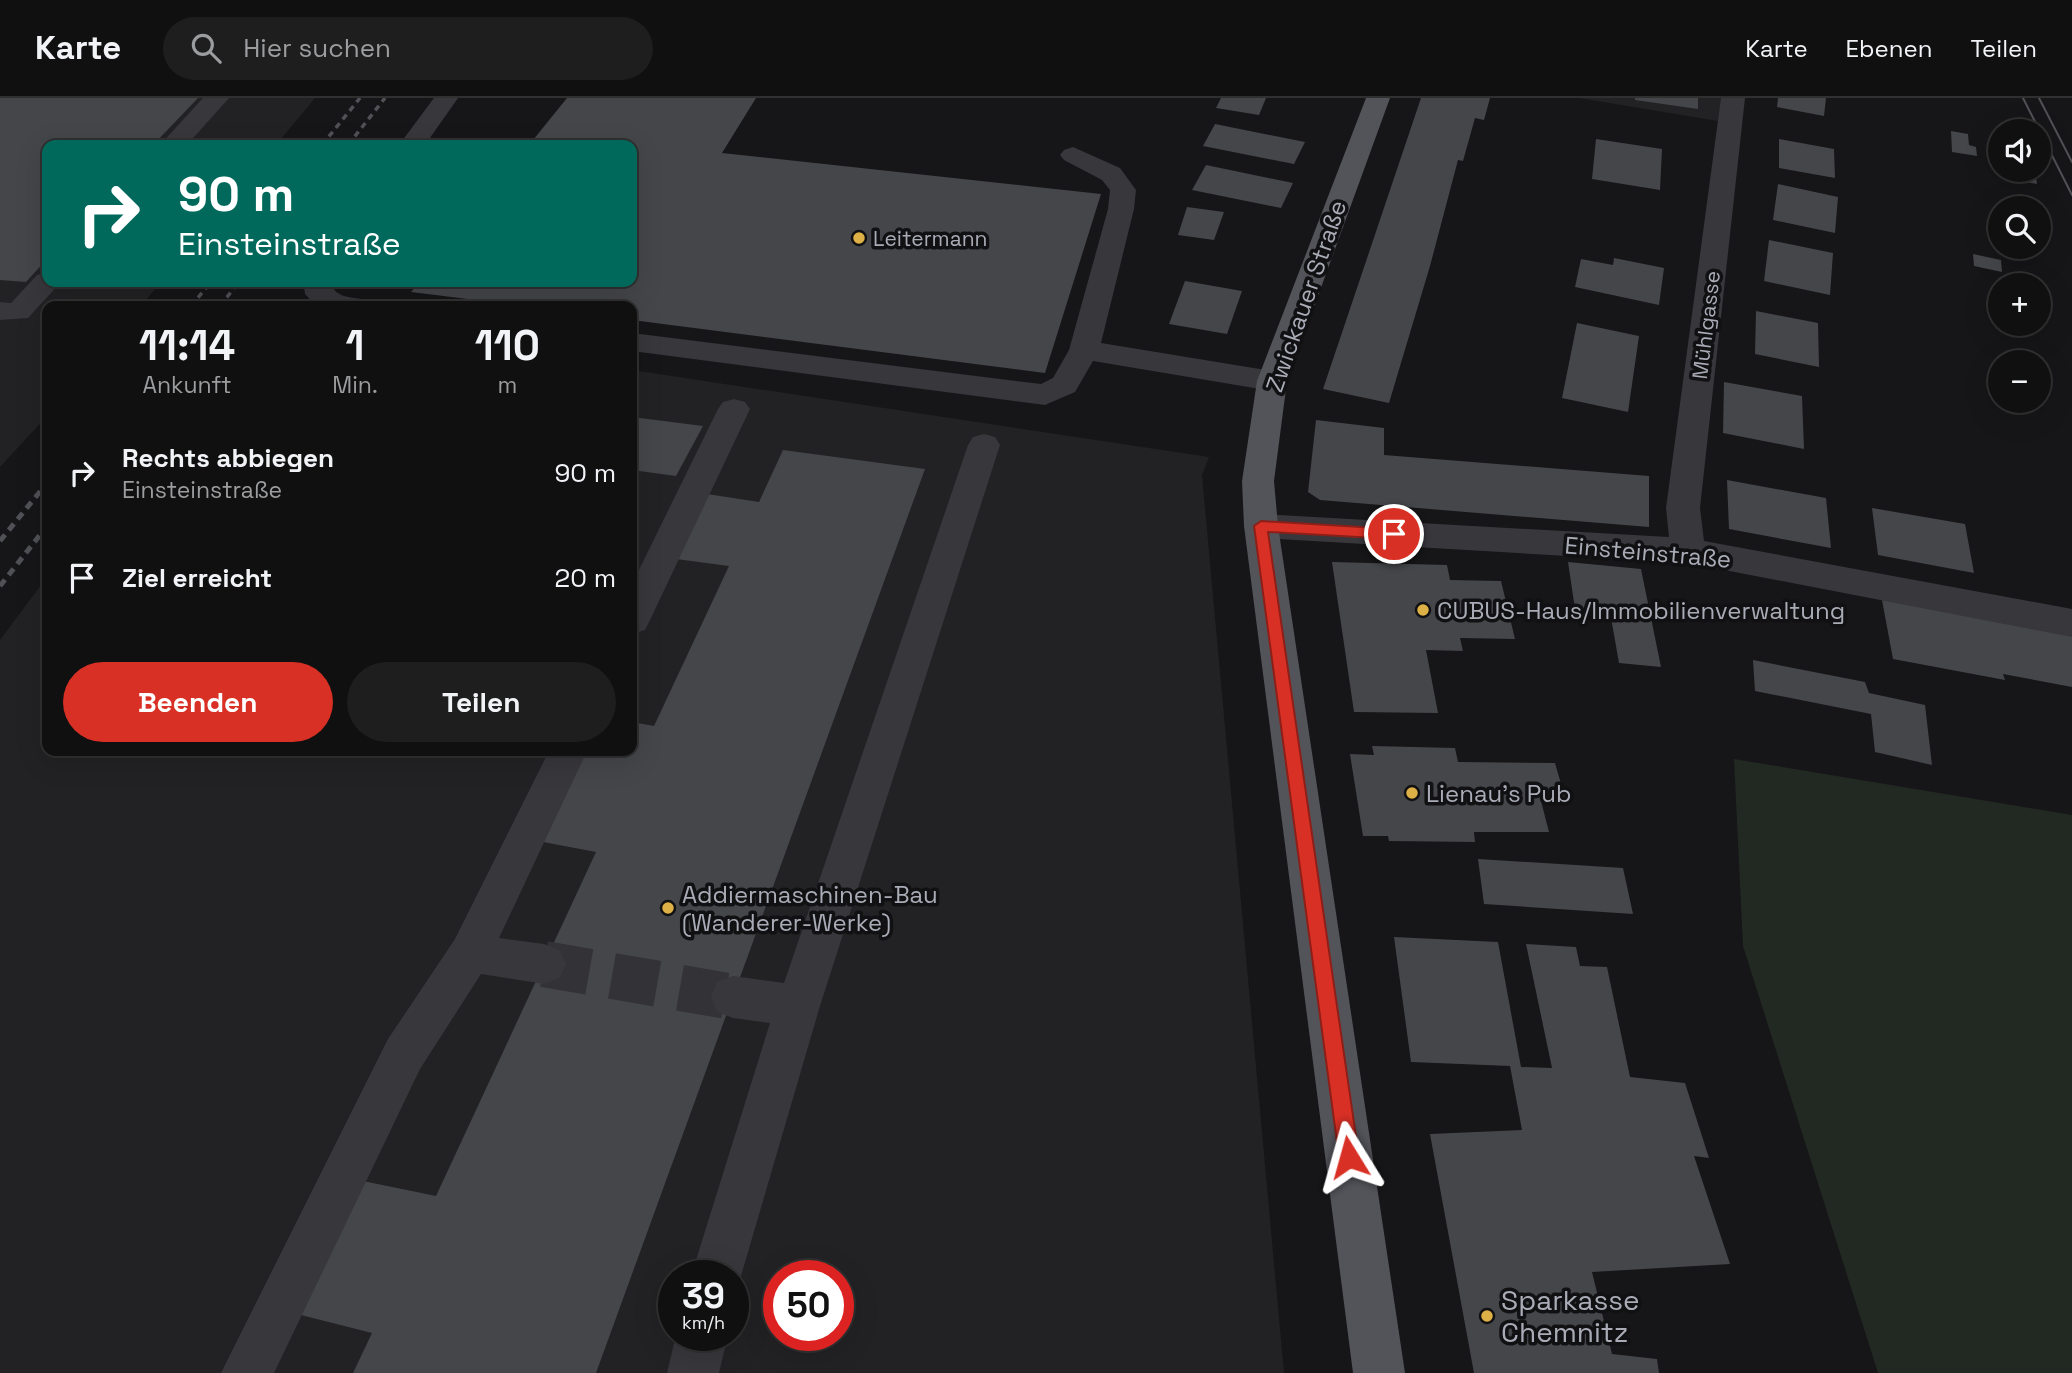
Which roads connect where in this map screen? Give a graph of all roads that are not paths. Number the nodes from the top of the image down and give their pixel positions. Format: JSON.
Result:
{"nodes":[{"id":1,"x":217,"y":98,"type":"edge"},
{"id":2,"x":446,"y":98,"type":"edge"},
{"id":3,"x":1378,"y":98,"type":"edge"},
{"id":4,"x":1733,"y":98,"type":"edge"},
{"id":5,"x":178,"y":140,"type":"edge"},
{"id":6,"x":416,"y":140,"type":"edge"},
{"id":7,"x":1073,"y":155,"type":"dead end"},
{"id":8,"x":42,"y":286,"type":"edge"},
{"id":9,"x":318,"y":287,"type":"edge"},
{"id":10,"x":327,"y":301,"type":"edge"},
{"id":11,"x":0,"y":311,"type":"edge"},
{"id":12,"x":637,"y":343,"type":"edge"},
{"id":13,"x":1084,"y":350,"type":"junction"},
{"id":14,"x":1272,"y":381,"type":"junction"},
{"id":15,"x":734,"y":409,"type":"dead end"},
{"id":16,"x":984,"y":445,"type":"dead end"},
{"id":17,"x":1261,"y":526,"type":"junction"},
{"id":18,"x":1688,"y":551,"type":"junction"},
{"id":19,"x":637,"y":610,"type":"edge"},
{"id":20,"x":2072,"y":623,"type":"edge"},
{"id":21,"x":566,"y":756,"type":"edge"},
{"id":22,"x":470,"y":954,"type":"junction"},
{"id":23,"x":544,"y":964,"type":"tunnel mouth"},
{"id":24,"x":733,"y":997,"type":"tunnel mouth"},
{"id":25,"x":798,"y":1006,"type":"junction"},
{"id":26,"x":721,"y":1260,"type":"edge"},
{"id":27,"x":699,"y":1351,"type":"edge"},
{"id":28,"x":247,"y":1373,"type":"edge"},
{"id":29,"x":694,"y":1373,"type":"edge"},
{"id":30,"x":1379,"y":1373,"type":"edge"}],
"edges":[{"from":1,"to":5,"type":"street"},
{"from":2,"to":6,"type":"street"},
{"from":3,"to":14,"type":"main road","name":"Zwickauer Straße"},
{"from":4,"to":18,"type":"street","name":"Mühlgasse"},
{"from":7,"to":13,"type":"street"},
{"from":8,"to":11,"type":"street"},
{"from":9,"to":10,"type":"street"},
{"from":12,"to":13,"type":"street"},
{"from":13,"to":14,"type":"street"},
{"from":14,"to":17,"type":"main road","name":"Zwickauer Straße"},
{"from":15,"to":19,"type":"street"},
{"from":16,"to":25,"type":"street"},
{"from":17,"to":18,"type":"street","name":"Einsteinstraße"},
{"from":17,"to":30,"type":"main road","name":"Zwickauer Straße"},
{"from":18,"to":20,"type":"street","name":"Einsteinstraße"},
{"from":21,"to":22,"type":"street"},
{"from":22,"to":23,"type":"street"},
{"from":22,"to":28,"type":"street"},
{"from":24,"to":25,"type":"street"},
{"from":25,"to":26,"type":"street"},
{"from":27,"to":29,"type":"street"}]}
